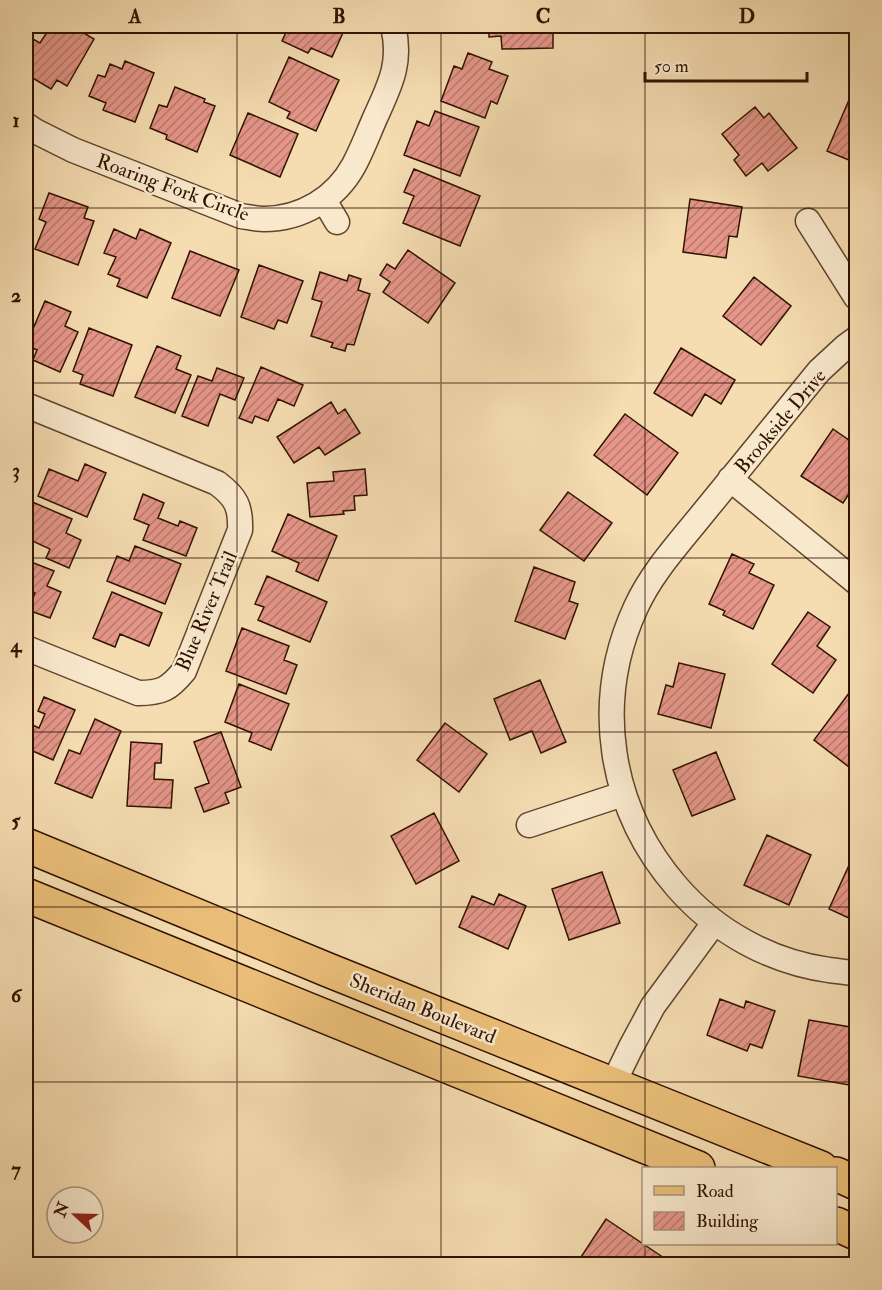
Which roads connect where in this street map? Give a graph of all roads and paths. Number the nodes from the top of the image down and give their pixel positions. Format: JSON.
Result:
{"nodes":[{"id":1,"x":393,"y":26,"type":"edge"},
{"id":2,"x":26,"y":125,"type":"edge"},
{"id":3,"x":324,"y":200,"type":"junction"},
{"id":4,"x":808,"y":221,"type":"dead end"},
{"id":5,"x":337,"y":222,"type":"dead end"},
{"id":6,"x":856,"y":297,"type":"edge"},
{"id":7,"x":856,"y":339,"type":"edge"},
{"id":8,"x":26,"y":406,"type":"edge"},
{"id":9,"x":730,"y":479,"type":"junction"},
{"id":10,"x":856,"y":582,"type":"edge"},
{"id":11,"x":26,"y":648,"type":"edge"},
{"id":12,"x":623,"y":795,"type":"junction"},
{"id":13,"x":529,"y":825,"type":"dead end"},
{"id":14,"x":26,"y":845,"type":"edge"},
{"id":15,"x":26,"y":895,"type":"edge"},
{"id":16,"x":714,"y":923,"type":"junction"},
{"id":17,"x":856,"y":973,"type":"edge"},
{"id":18,"x":613,"y":1084,"type":"junction"},
{"id":19,"x":696,"y":1167,"type":"edge"},
{"id":20,"x":819,"y":1167,"type":"edge"},
{"id":21,"x":837,"y":1174,"type":"edge"},
{"id":22,"x":856,"y":1183,"type":"edge"},
{"id":23,"x":837,"y":1224,"type":"edge"},
{"id":24,"x":856,"y":1233,"type":"edge"}],
"edges":[{"from":1,"to":3,"type":"street","name":"Roaring Fork Circle"},
{"from":2,"to":3,"type":"street","name":"Roaring Fork Circle"},
{"from":3,"to":5,"type":"street"},
{"from":4,"to":6,"type":"street"},
{"from":7,"to":9,"type":"street","name":"Brookside Drive"},
{"from":8,"to":11,"type":"street","name":"Blue River Trail"},
{"from":9,"to":10,"type":"street"},
{"from":9,"to":12,"type":"street","name":"Brookside Drive"},
{"from":12,"to":13,"type":"street"},
{"from":12,"to":16,"type":"street","name":"Brookside Drive"},
{"from":14,"to":18,"type":"main road","name":"Sheridan Boulevard"},
{"from":15,"to":19,"type":"main road"},
{"from":16,"to":17,"type":"street","name":"Brookside Drive"},
{"from":16,"to":18,"type":"street"},
{"from":18,"to":20,"type":"main road","name":"Sheridan Boulevard"},
{"from":21,"to":22,"type":"main road"},
{"from":23,"to":24,"type":"main road"}]}
